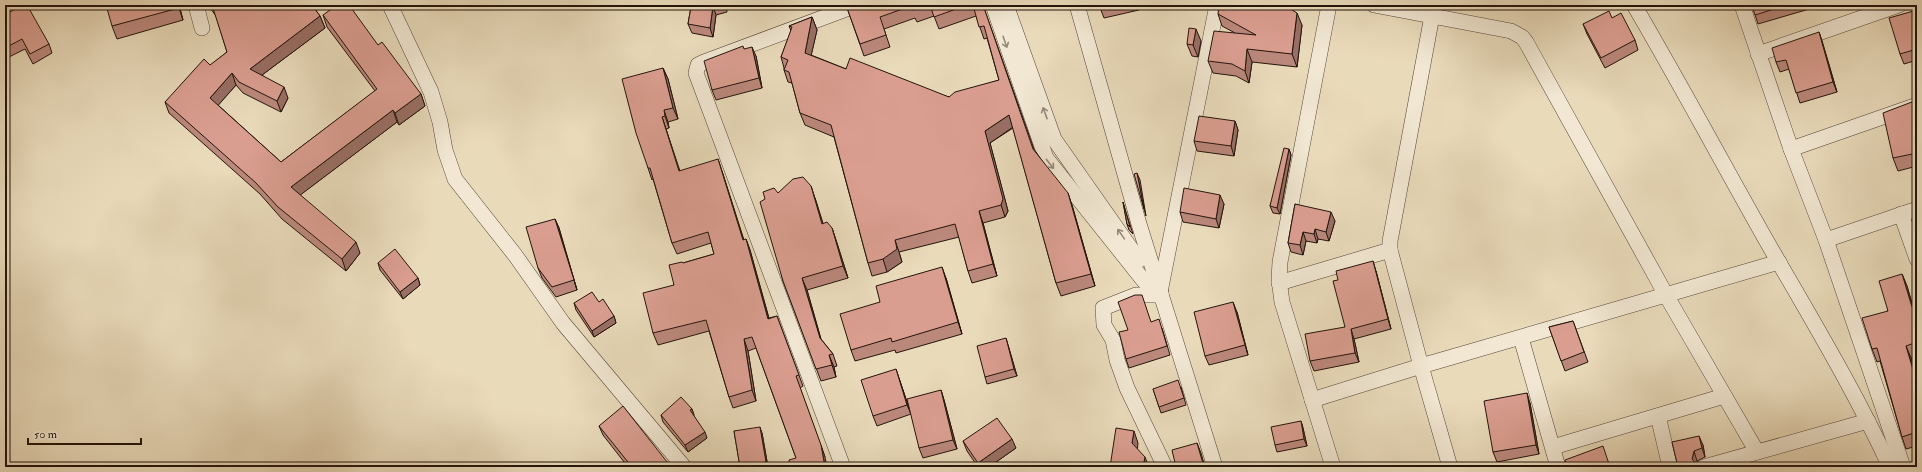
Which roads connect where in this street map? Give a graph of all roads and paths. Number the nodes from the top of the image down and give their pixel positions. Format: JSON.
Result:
{"nodes":[{"id":1,"x":196,"y":5,"type":"edge"},
{"id":2,"x":390,"y":5,"type":"edge"},
{"id":3,"x":857,"y":5,"type":"edge"},
{"id":4,"x":993,"y":5,"type":"edge"},
{"id":5,"x":1006,"y":5,"type":"edge"},
{"id":6,"x":1077,"y":5,"type":"edge"},
{"id":7,"x":1217,"y":5,"type":"edge"},
{"id":8,"x":1329,"y":5,"type":"edge"},
{"id":9,"x":1374,"y":5,"type":"edge"},
{"id":10,"x":1634,"y":5,"type":"edge"},
{"id":11,"x":1742,"y":5,"type":"edge"},
{"id":12,"x":1899,"y":5,"type":"edge"},
{"id":13,"x":1433,"y":11,"type":"edge"},
{"id":14,"x":202,"y":28,"type":"dead end"},
{"id":15,"x":1758,"y":54,"type":"junction"},
{"id":16,"x":1917,"y":105,"type":"edge"},
{"id":17,"x":1047,"y":141,"type":"junction"},
{"id":18,"x":1791,"y":149,"type":"junction"},
{"id":19,"x":1917,"y":209,"type":"edge"},
{"id":20,"x":1901,"y":214,"type":"junction"},
{"id":21,"x":1826,"y":240,"type":"junction"},
{"id":22,"x":1390,"y":250,"type":"junction"},
{"id":23,"x":1917,"y":259,"type":"edge"},
{"id":24,"x":1779,"y":262,"type":"junction"},
{"id":25,"x":1280,"y":283,"type":"junction"},
{"id":26,"x":1160,"y":292,"type":"junction"},
{"id":27,"x":1666,"y":295,"type":"junction"},
{"id":28,"x":1521,"y":338,"type":"junction"},
{"id":29,"x":1421,"y":366,"type":"junction"},
{"id":30,"x":1724,"y":396,"type":"junction"},
{"id":31,"x":1312,"y":400,"type":"junction"},
{"id":32,"x":1658,"y":416,"type":"junction"},
{"id":33,"x":1868,"y":420,"type":"junction"},
{"id":34,"x":1553,"y":447,"type":"junction"},
{"id":35,"x":1757,"y":452,"type":"junction"},
{"id":36,"x":684,"y":467,"type":"edge"},
{"id":37,"x":843,"y":467,"type":"edge"},
{"id":38,"x":1165,"y":467,"type":"edge"},
{"id":39,"x":1214,"y":467,"type":"edge"},
{"id":40,"x":1333,"y":467,"type":"edge"},
{"id":41,"x":1450,"y":467,"type":"edge"},
{"id":42,"x":1558,"y":467,"type":"edge"},
{"id":43,"x":1670,"y":467,"type":"edge"},
{"id":44,"x":1704,"y":467,"type":"edge"},
{"id":45,"x":1890,"y":467,"type":"edge"},
{"id":46,"x":1903,"y":467,"type":"edge"}],
"edges":[{"from":1,"to":14,"type":"street"},
{"from":2,"to":36,"type":"street"},
{"from":3,"to":37,"type":"street"},
{"from":4,"to":17,"type":"street","one_way":true},
{"from":17,"to":5,"type":"street","one_way":true},
{"from":6,"to":26,"type":"street"},
{"from":7,"to":26,"type":"street"},
{"from":8,"to":25,"type":"street"},
{"from":9,"to":13,"type":"street"},
{"from":10,"to":24,"type":"street"},
{"from":11,"to":15,"type":"street"},
{"from":12,"to":15,"type":"street"},
{"from":13,"to":22,"type":"street"},
{"from":13,"to":27,"type":"street"},
{"from":15,"to":18,"type":"street"},
{"from":16,"to":18,"type":"street"},
{"from":17,"to":26,"type":"street"},
{"from":18,"to":21,"type":"street"},
{"from":19,"to":20,"type":"street"},
{"from":20,"to":21,"type":"street"},
{"from":20,"to":23,"type":"street"},
{"from":21,"to":46,"type":"street"},
{"from":22,"to":25,"type":"street"},
{"from":22,"to":29,"type":"street"},
{"from":24,"to":27,"type":"street"},
{"from":24,"to":33,"type":"street"},
{"from":25,"to":31,"type":"street"},
{"from":26,"to":38,"type":"street"},
{"from":26,"to":39,"type":"street"},
{"from":27,"to":28,"type":"street"},
{"from":27,"to":30,"type":"street"},
{"from":28,"to":29,"type":"street"},
{"from":28,"to":34,"type":"street"},
{"from":29,"to":31,"type":"street"},
{"from":29,"to":41,"type":"street"},
{"from":30,"to":32,"type":"street"},
{"from":30,"to":35,"type":"street"},
{"from":31,"to":40,"type":"street"},
{"from":32,"to":34,"type":"street"},
{"from":32,"to":43,"type":"street"},
{"from":33,"to":35,"type":"street"},
{"from":33,"to":45,"type":"street"},
{"from":34,"to":42,"type":"street"},
{"from":35,"to":44,"type":"street"}]}
